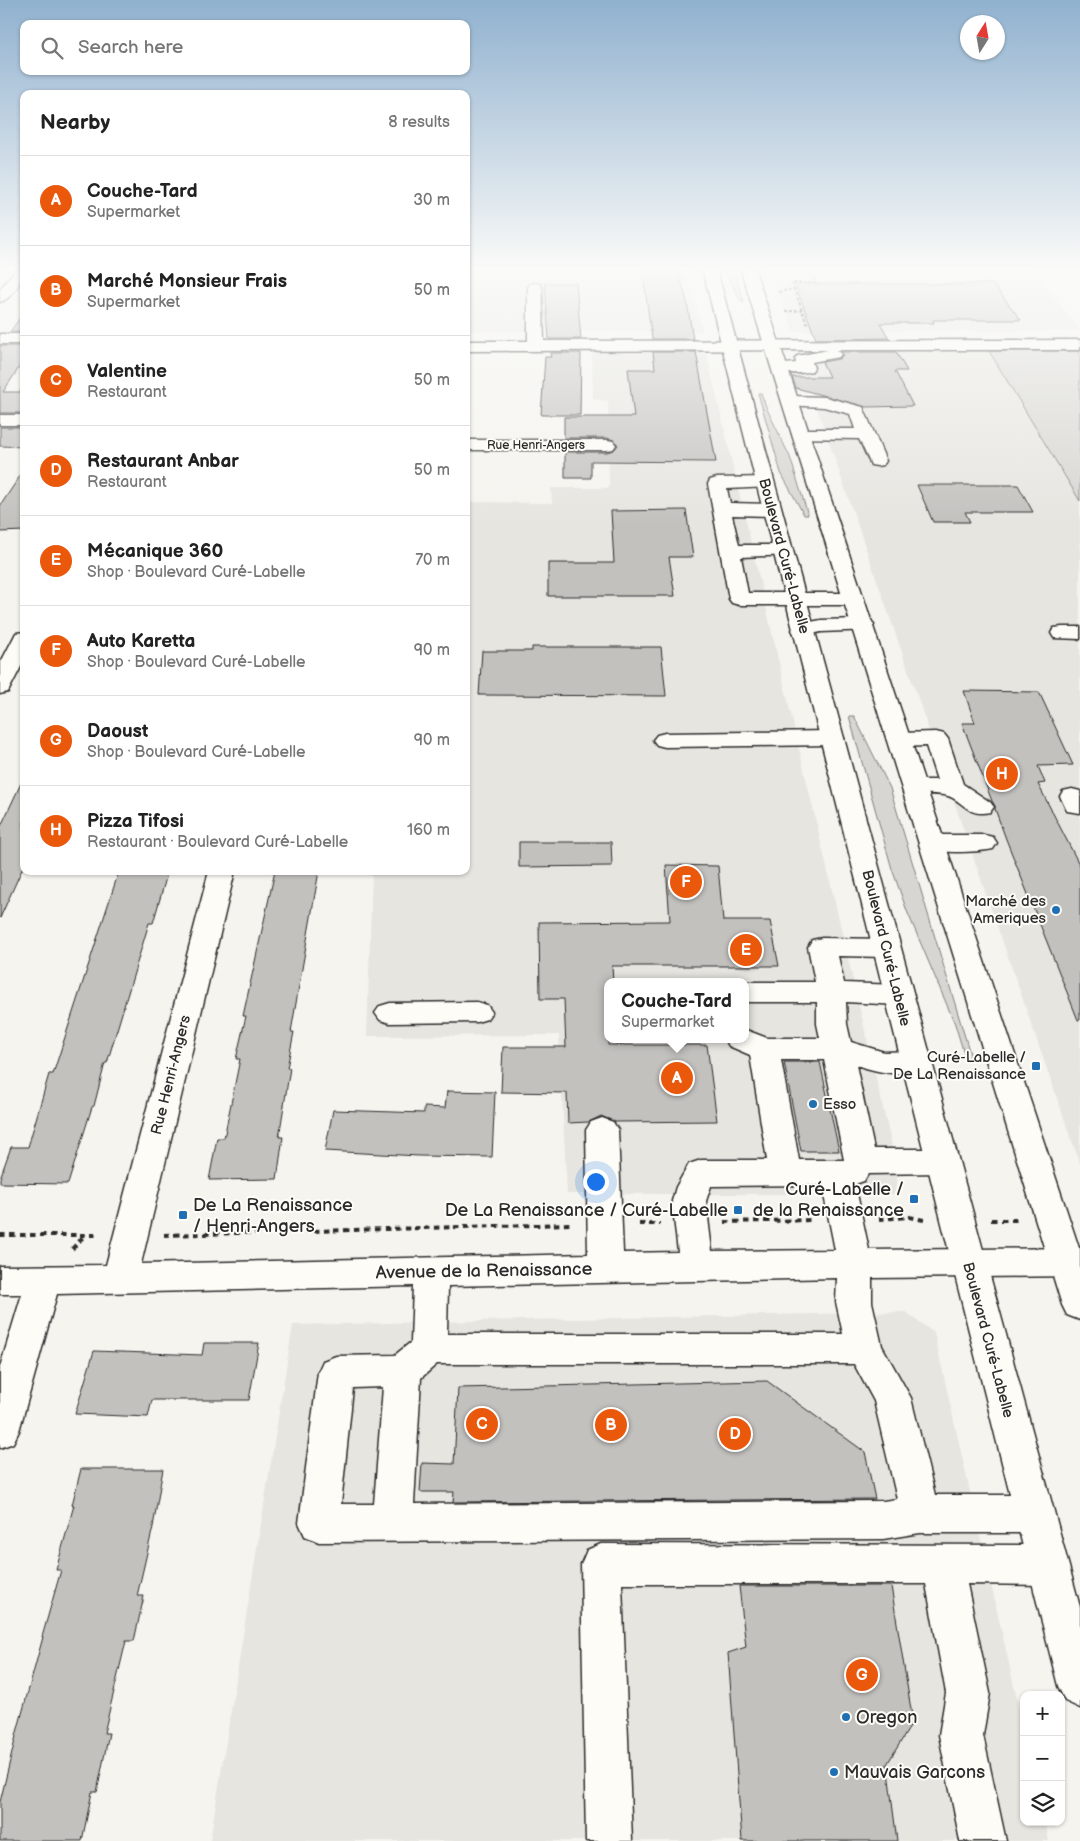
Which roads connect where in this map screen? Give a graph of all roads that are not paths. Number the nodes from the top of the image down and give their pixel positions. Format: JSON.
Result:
{"nodes":[{"id":1,"x":731,"y":353,"type":"edge"},
{"id":2,"x":775,"y":353,"type":"edge"},
{"id":3,"x":836,"y":353,"type":"edge"},
{"id":4,"x":902,"y":353,"type":"edge"},
{"id":5,"x":968,"y":353,"type":"edge"},
{"id":6,"x":780,"y":368,"type":"junction"},
{"id":7,"x":791,"y":402,"type":"junction"},
{"id":8,"x":0,"y":420,"type":"edge"},
{"id":9,"x":20,"y":420,"type":"edge"},
{"id":10,"x":801,"y":434,"type":"junction"},
{"id":11,"x":866,"y":434,"type":"junction"},
{"id":12,"x":470,"y":445,"type":"edge"},
{"id":13,"x":607,"y":445,"type":"dead end"},
{"id":14,"x":877,"y":460,"type":"dead end"},
{"id":15,"x":765,"y":483,"type":"junction"},
{"id":16,"x":721,"y":506,"type":"junction"},
{"id":17,"x":772,"y":510,"type":"junction"},
{"id":18,"x":730,"y":551,"type":"junction"},
{"id":19,"x":782,"y":551,"type":"junction"},
{"id":20,"x":795,"y":599,"type":"junction"},
{"id":21,"x":854,"y":599,"type":"junction"},
{"id":22,"x":863,"y":626,"type":"junction"},
{"id":23,"x":803,"y":630,"type":"junction"},
{"id":24,"x":20,"y":646,"type":"edge"},
{"id":25,"x":0,"y":687,"type":"edge"},
{"id":26,"x":832,"y":738,"type":"junction"},
{"id":27,"x":665,"y":740,"type":"dead end"},
{"id":28,"x":898,"y":740,"type":"junction"},
{"id":29,"x":914,"y":788,"type":"junction"},
{"id":30,"x":952,"y":788,"type":"junction"},
{"id":31,"x":981,"y":807,"type":"dead end"},
{"id":32,"x":932,"y":843,"type":"junction"},
{"id":33,"x":984,"y":843,"type":"dead end"},
{"id":34,"x":221,"y":875,"type":"edge"},
{"id":35,"x":886,"y":948,"type":"junction"},
{"id":36,"x":749,"y":992,"type":"edge"},
{"id":37,"x":831,"y":992,"type":"junction"},
{"id":38,"x":898,"y":995,"type":"junction"},
{"id":39,"x":477,"y":1012,"type":"dead end"},
{"id":40,"x":390,"y":1013,"type":"dead end"},
{"id":41,"x":752,"y":1044,"type":"edge"},
{"id":42,"x":837,"y":1049,"type":"junction"},
{"id":43,"x":916,"y":1062,"type":"junction"},
{"id":44,"x":602,"y":1130,"type":"dead end"},
{"id":45,"x":942,"y":1161,"type":"junction"},
{"id":46,"x":849,"y":1167,"type":"junction"},
{"id":47,"x":785,"y":1173,"type":"junction"},
{"id":48,"x":1073,"y":1262,"type":"edge"},
{"id":49,"x":855,"y":1263,"type":"junction"},
{"id":50,"x":968,"y":1263,"type":"junction"},
{"id":51,"x":697,"y":1266,"type":"junction"},
{"id":52,"x":606,"y":1268,"type":"junction"},
{"id":53,"x":431,"y":1271,"type":"junction"},
{"id":54,"x":120,"y":1279,"type":"junction"},
{"id":55,"x":0,"y":1280,"type":"edge"},
{"id":56,"x":44,"y":1280,"type":"junction"},
{"id":57,"x":1080,"y":1304,"type":"edge"},
{"id":58,"x":864,"y":1349,"type":"junction"},
{"id":59,"x":416,"y":1360,"type":"junction"},
{"id":60,"x":0,"y":1431,"type":"edge"},
{"id":61,"x":920,"y":1514,"type":"junction"},
{"id":62,"x":1034,"y":1514,"type":"junction"},
{"id":63,"x":393,"y":1523,"type":"junction"},
{"id":64,"x":943,"y":1564,"type":"junction"},
{"id":65,"x":1048,"y":1565,"type":"junction"},
{"id":66,"x":1080,"y":1686,"type":"edge"},
{"id":67,"x":609,"y":1841,"type":"edge"},
{"id":68,"x":983,"y":1841,"type":"edge"}],
"edges":[{"from":1,"to":15,"type":"main road","name":"Boulevard Curé-Labelle"},
{"from":2,"to":6,"type":"main road"},
{"from":3,"to":6,"type":"main road"},
{"from":4,"to":5,"type":"main road"},
{"from":6,"to":7,"type":"main road"},
{"from":7,"to":10,"type":"main road"},
{"from":7,"to":11,"type":"main road"},
{"from":8,"to":9,"type":"main road"},
{"from":10,"to":11,"type":"main road"},
{"from":10,"to":21,"type":"main road"},
{"from":11,"to":14,"type":"main road"},
{"from":12,"to":13,"type":"main road","name":"Rue Henri-Angers"},
{"from":15,"to":16,"type":"main road"},
{"from":15,"to":17,"type":"main road","name":"Boulevard Curé-Labelle"},
{"from":16,"to":17,"type":"main road"},
{"from":16,"to":18,"type":"main road"},
{"from":17,"to":19,"type":"main road","name":"Boulevard Curé-Labelle"},
{"from":18,"to":19,"type":"main road"},
{"from":18,"to":20,"type":"main road"},
{"from":19,"to":20,"type":"main road","name":"Boulevard Curé-Labelle"},
{"from":20,"to":21,"type":"main road"},
{"from":20,"to":23,"type":"main road","name":"Boulevard Curé-Labelle"},
{"from":21,"to":22,"type":"main road"},
{"from":22,"to":23,"type":"main road"},
{"from":22,"to":28,"type":"main road"},
{"from":23,"to":26,"type":"main road","name":"Boulevard Curé-Labelle"},
{"from":24,"to":25,"type":"main road"},
{"from":26,"to":27,"type":"main road"},
{"from":26,"to":35,"type":"main road","name":"Boulevard Curé-Labelle"},
{"from":28,"to":29,"type":"main road"},
{"from":28,"to":30,"type":"main road"},
{"from":29,"to":30,"type":"main road"},
{"from":29,"to":32,"type":"main road"},
{"from":30,"to":31,"type":"main road"},
{"from":32,"to":33,"type":"main road"},
{"from":32,"to":48,"type":"main road"},
{"from":34,"to":54,"type":"main road","name":"Rue Henri-Angers"},
{"from":35,"to":37,"type":"main road"},
{"from":35,"to":38,"type":"main road","name":"Boulevard Curé-Labelle"},
{"from":36,"to":37,"type":"main road"},
{"from":37,"to":38,"type":"main road"},
{"from":37,"to":42,"type":"main road"},
{"from":38,"to":43,"type":"main road","name":"Boulevard Curé-Labelle"},
{"from":39,"to":40,"type":"main road"},
{"from":41,"to":42,"type":"main road"},
{"from":41,"to":47,"type":"main road"},
{"from":42,"to":43,"type":"main road"},
{"from":42,"to":46,"type":"main road"},
{"from":43,"to":45,"type":"main road","name":"Boulevard Curé-Labelle"},
{"from":44,"to":52,"type":"main road"},
{"from":45,"to":46,"type":"main road"},
{"from":45,"to":50,"type":"main road","name":"Boulevard Curé-Labelle"},
{"from":46,"to":47,"type":"main road"},
{"from":46,"to":49,"type":"main road"},
{"from":47,"to":51,"type":"main road"},
{"from":48,"to":50,"type":"main road","name":"Avenue de la Renaissance"},
{"from":48,"to":57,"type":"main road"},
{"from":49,"to":50,"type":"main road","name":"Avenue de la Renaissance"},
{"from":49,"to":51,"type":"main road","name":"Avenue de la Renaissance"},
{"from":49,"to":58,"type":"main road"},
{"from":50,"to":62,"type":"main road","name":"Boulevard Curé-Labelle"},
{"from":51,"to":52,"type":"main road","name":"Avenue de la Renaissance"},
{"from":52,"to":53,"type":"main road","name":"Avenue de la Renaissance"},
{"from":53,"to":54,"type":"main road","name":"Avenue de la Renaissance"},
{"from":53,"to":59,"type":"main road"},
{"from":54,"to":56,"type":"main road","name":"Avenue de la Renaissance"},
{"from":55,"to":56,"type":"main road","name":"Avenue de la Renaissance"},
{"from":56,"to":60,"type":"main road"},
{"from":58,"to":59,"type":"main road"},
{"from":58,"to":61,"type":"main road"},
{"from":59,"to":63,"type":"main road"},
{"from":59,"to":63,"type":"main road"},
{"from":61,"to":62,"type":"main road"},
{"from":61,"to":63,"type":"main road"},
{"from":62,"to":65,"type":"main road","name":"Boulevard Curé-Labelle"},
{"from":64,"to":65,"type":"main road"},
{"from":64,"to":67,"type":"main road"},
{"from":64,"to":68,"type":"main road"},
{"from":65,"to":66,"type":"main road","name":"Boulevard Curé-Labelle"}]}
